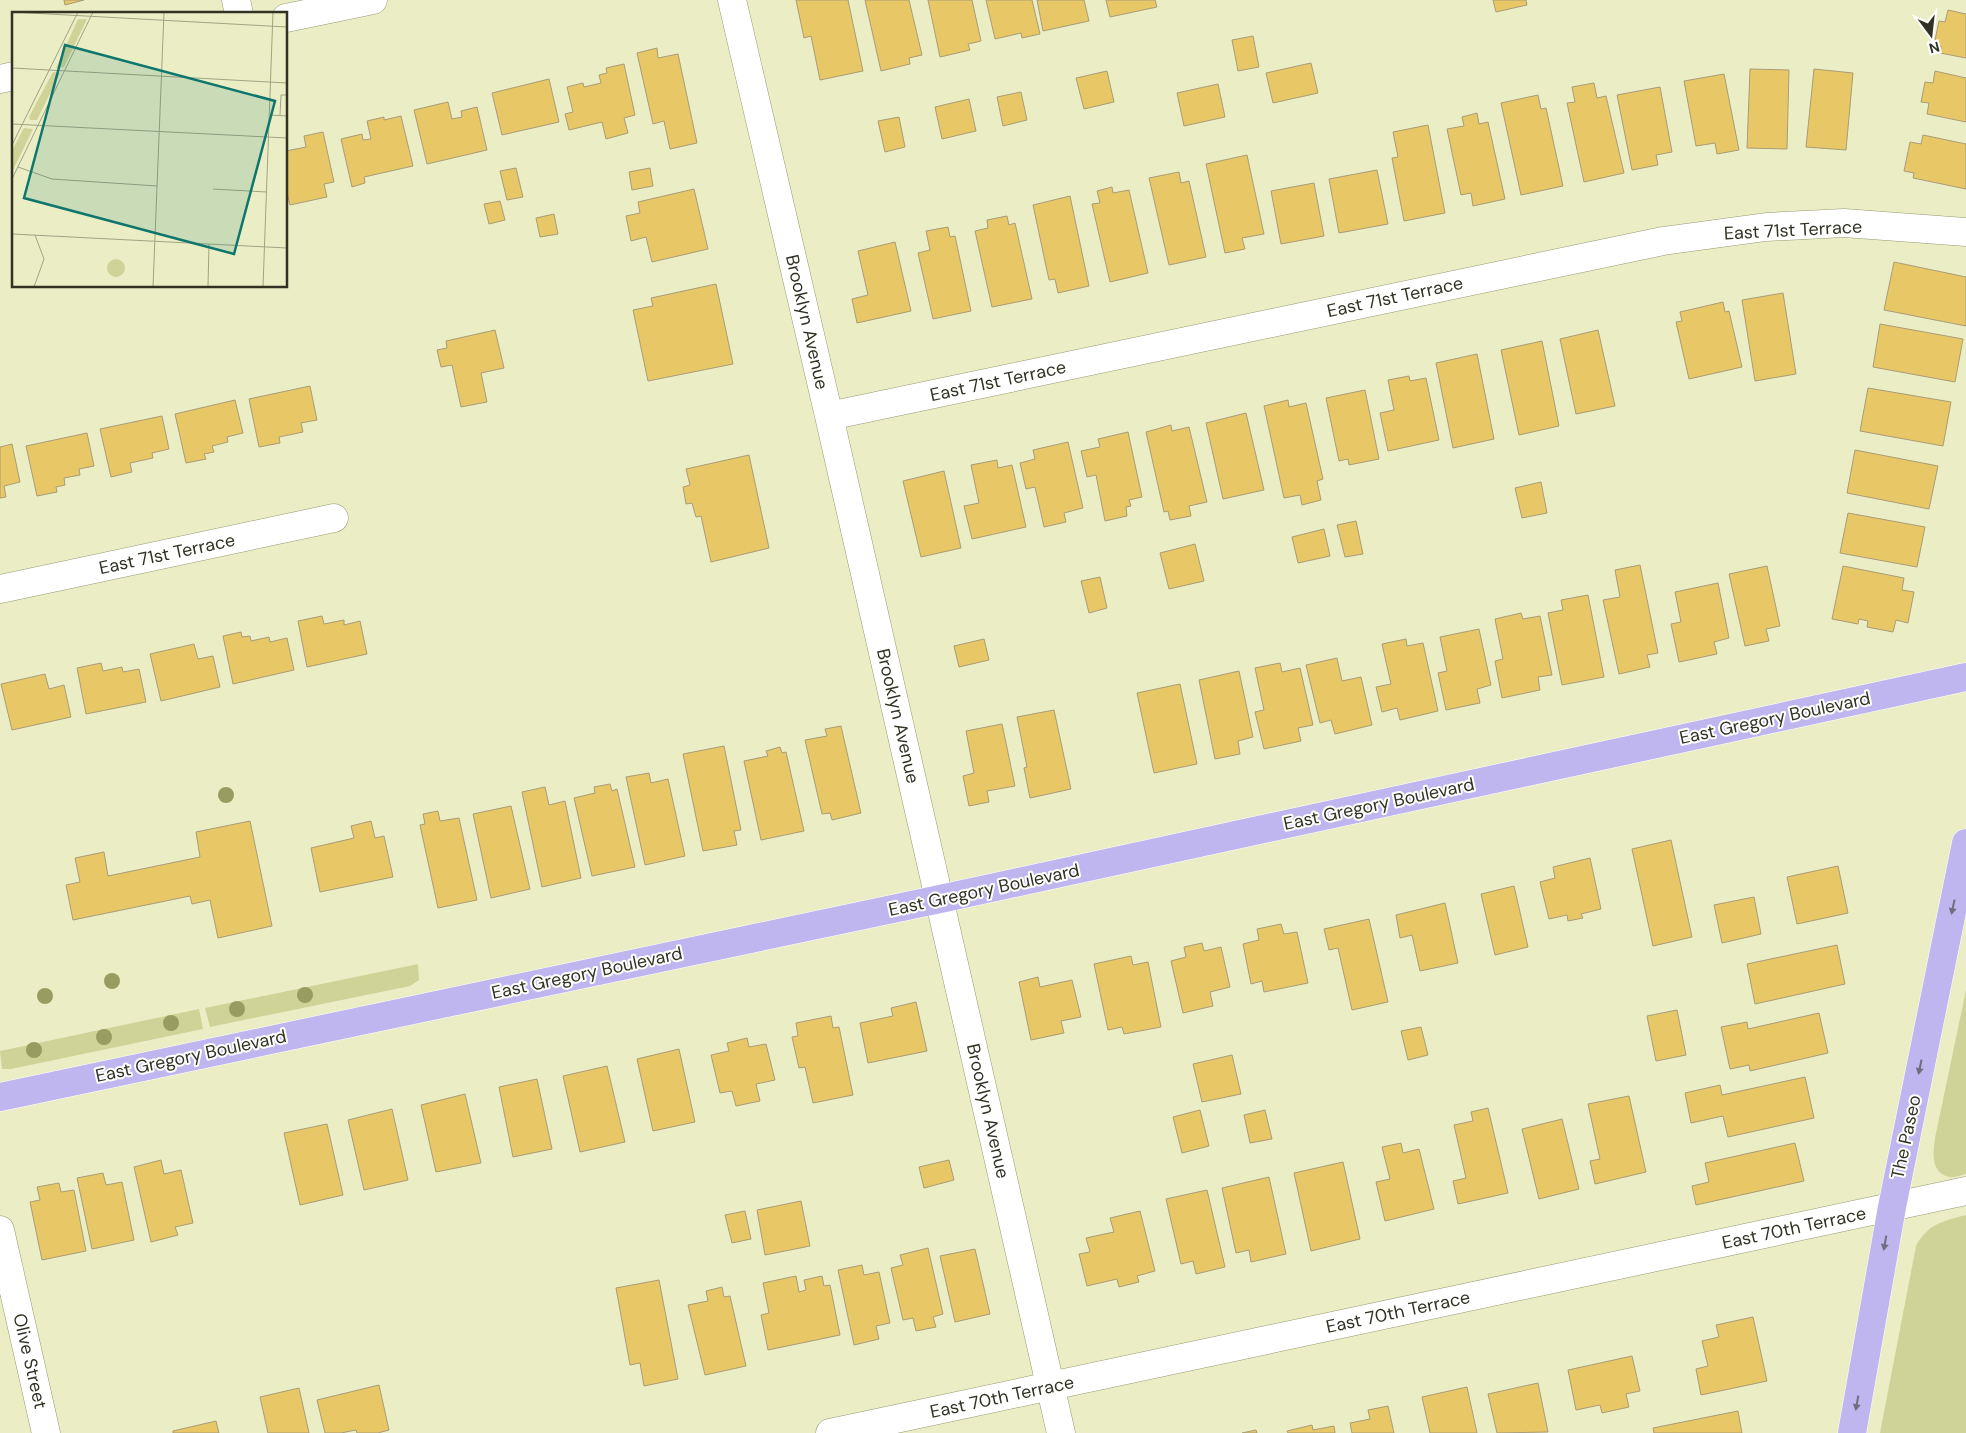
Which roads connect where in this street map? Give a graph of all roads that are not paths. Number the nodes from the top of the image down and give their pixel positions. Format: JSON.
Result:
{"nodes":[{"id":1,"x":372,"y":0,"type":"edge"},
{"id":2,"x":732,"y":0,"type":"edge"},
{"id":3,"x":288,"y":18,"type":"edge"},
{"id":4,"x":1966,"y":232,"type":"edge"},
{"id":5,"x":829,"y":416,"type":"junction"},
{"id":6,"x":334,"y":518,"type":"dead end"},
{"id":7,"x":0,"y":589,"type":"edge"},
{"id":8,"x":1966,"y":677,"type":"edge"},
{"id":9,"x":1966,"y":842,"type":"edge"},
{"id":10,"x":940,"y":899,"type":"junction"},
{"id":11,"x":0,"y":1097,"type":"edge"},
{"id":12,"x":1966,"y":1191,"type":"edge"},
{"id":13,"x":1892,"y":1208,"type":"junction"},
{"id":14,"x":0,"y":1230,"type":"edge"},
{"id":15,"x":8,"y":1298,"type":"edge"},
{"id":16,"x":1050,"y":1386,"type":"junction"},
{"id":17,"x":46,"y":1433,"type":"edge"},
{"id":18,"x":830,"y":1433,"type":"edge"},
{"id":19,"x":1061,"y":1433,"type":"edge"},
{"id":20,"x":1852,"y":1433,"type":"edge"}],
"edges":[{"from":1,"to":3,"type":"street"},
{"from":2,"to":5,"type":"street","name":"Brooklyn Avenue"},
{"from":4,"to":5,"type":"street","name":"East 71st Terrace"},
{"from":5,"to":10,"type":"street","name":"Brooklyn Avenue"},
{"from":6,"to":7,"type":"street","name":"East 71st Terrace"},
{"from":8,"to":10,"type":"main road","name":"East Gregory Boulevard"},
{"from":9,"to":13,"type":"main road","name":"The Paseo","one_way":true},
{"from":10,"to":11,"type":"main road","name":"East Gregory Boulevard"},
{"from":10,"to":16,"type":"street","name":"Brooklyn Avenue"},
{"from":12,"to":13,"type":"street","name":"East 70th Terrace"},
{"from":13,"to":16,"type":"street","name":"East 70th Terrace"},
{"from":13,"to":20,"type":"main road","name":"The Paseo","one_way":true},
{"from":14,"to":15,"type":"street","name":"Olive Street"},
{"from":15,"to":17,"type":"street","name":"Olive Street"},
{"from":16,"to":18,"type":"street","name":"East 70th Terrace"},
{"from":16,"to":19,"type":"street","name":"Brooklyn Avenue"}]}
